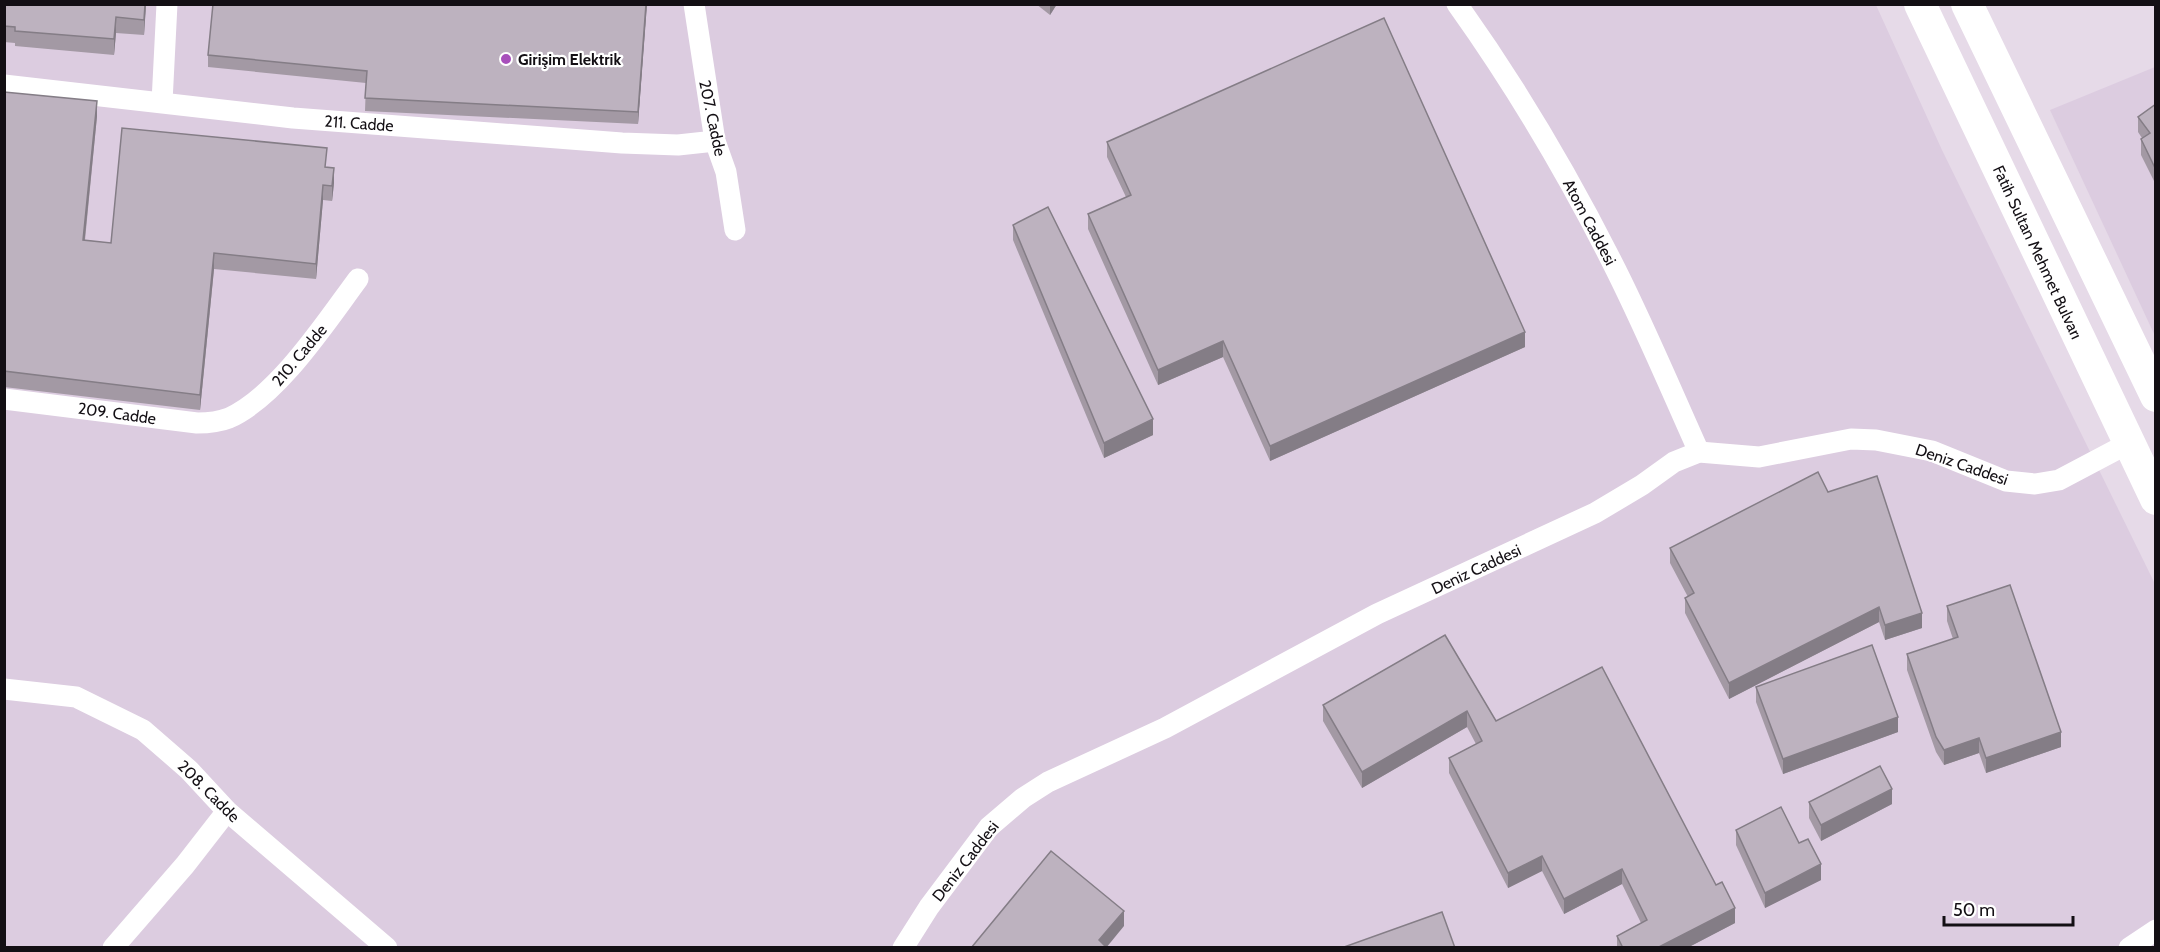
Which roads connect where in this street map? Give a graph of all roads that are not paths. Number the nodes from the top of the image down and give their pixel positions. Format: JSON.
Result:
{"nodes":[{"id":1,"x":167,"y":4,"type":"edge"},
{"id":2,"x":694,"y":4,"type":"edge"},
{"id":3,"x":1457,"y":4,"type":"edge"},
{"id":4,"x":1920,"y":4,"type":"edge"},
{"id":5,"x":1967,"y":4,"type":"edge"},
{"id":6,"x":4,"y":85,"type":"edge"},
{"id":7,"x":162,"y":102,"type":"junction"},
{"id":8,"x":715,"y":141,"type":"junction"},
{"id":9,"x":735,"y":230,"type":"dead end"},
{"id":10,"x":358,"y":279,"type":"dead end"},
{"id":11,"x":2156,"y":396,"type":"edge"},
{"id":12,"x":4,"y":399,"type":"edge"},
{"id":13,"x":228,"y":418,"type":"joint"},
{"id":14,"x":2129,"y":443,"type":"junction"},
{"id":15,"x":1699,"y":452,"type":"junction"},
{"id":16,"x":2156,"y":500,"type":"edge"},
{"id":17,"x":4,"y":689,"type":"edge"},
{"id":18,"x":227,"y":811,"type":"junction"},
{"id":19,"x":2156,"y":930,"type":"edge"},
{"id":20,"x":113,"y":948,"type":"edge"},
{"id":21,"x":387,"y":948,"type":"edge"},
{"id":22,"x":903,"y":948,"type":"edge"},
{"id":23,"x":2129,"y":948,"type":"edge"}],
"edges":[{"from":1,"to":7,"type":"street"},
{"from":2,"to":8,"type":"street","name":"207. Cadde"},
{"from":3,"to":15,"type":"street","name":"Atom Caddesi"},
{"from":4,"to":14,"type":"highway","name":"Fatih Sultan Mehmet Bulvarı"},
{"from":5,"to":11,"type":"highway"},
{"from":6,"to":7,"type":"street","name":"211. Cadde"},
{"from":7,"to":8,"type":"street","name":"211. Cadde"},
{"from":8,"to":9,"type":"street","name":"207. Cadde"},
{"from":10,"to":13,"type":"street","name":"210. Cadde"},
{"from":12,"to":13,"type":"street","name":"209. Cadde"},
{"from":14,"to":15,"type":"street","name":"Deniz Caddesi"},
{"from":14,"to":16,"type":"highway","name":"Fatih Sultan Mehmet Bulvarı"},
{"from":15,"to":22,"type":"street","name":"Deniz Caddesi"},
{"from":17,"to":18,"type":"street","name":"208. Cadde"},
{"from":18,"to":20,"type":"street"},
{"from":18,"to":21,"type":"street","name":"208. Cadde"},
{"from":19,"to":23,"type":"street"}]}
